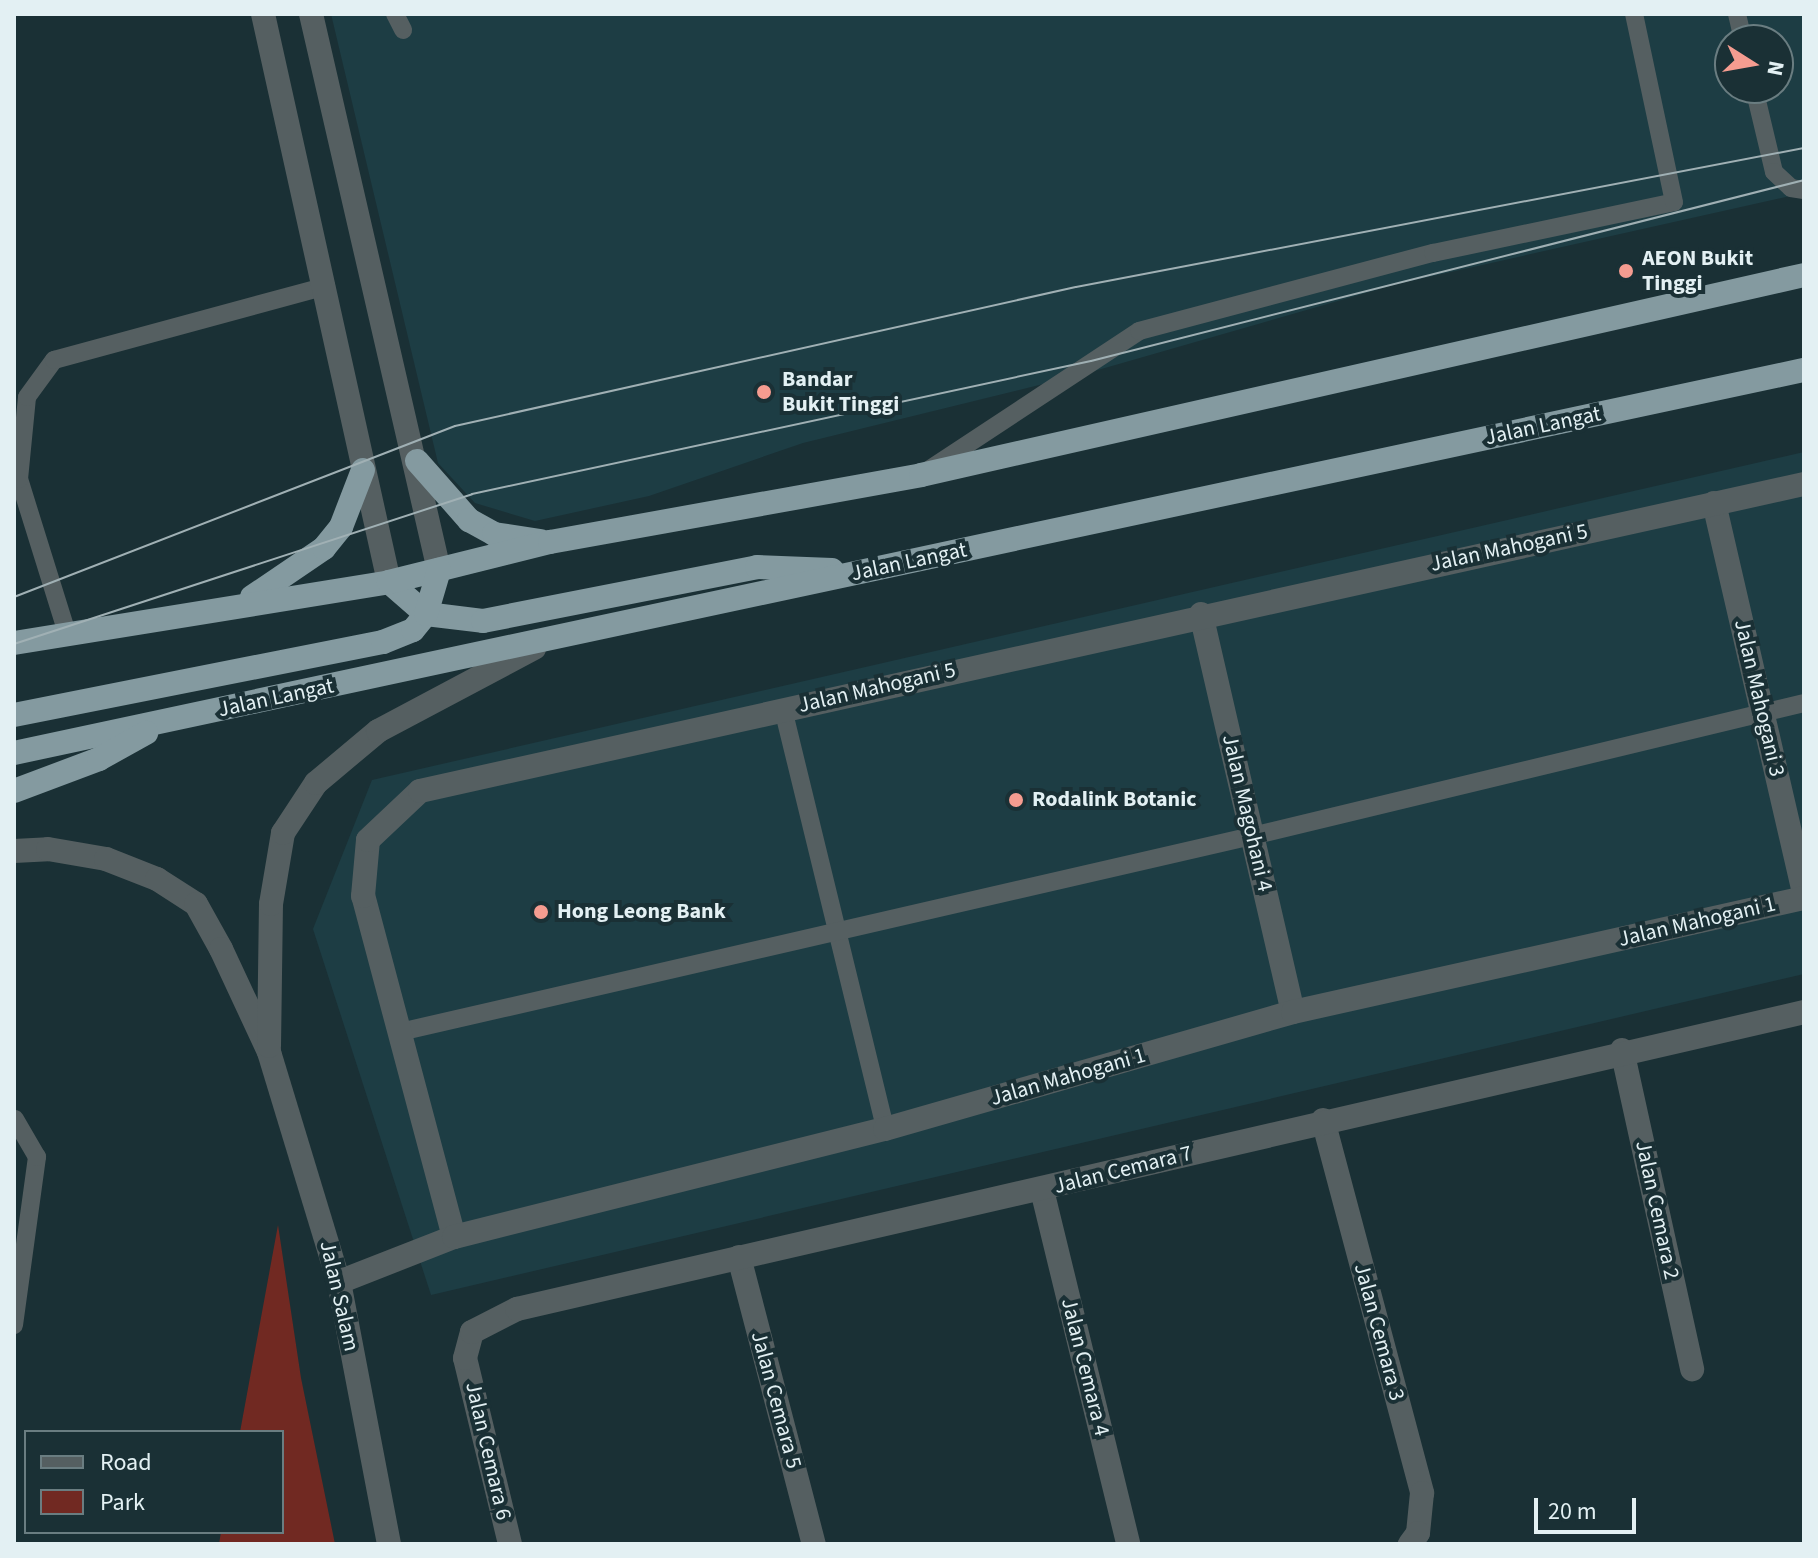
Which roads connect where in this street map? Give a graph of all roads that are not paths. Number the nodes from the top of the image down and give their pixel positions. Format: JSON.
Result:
{"nodes":[{"id":1,"x":263,"y":14,"type":"edge"},
{"id":2,"x":311,"y":14,"type":"edge"},
{"id":3,"x":1634,"y":14,"type":"edge"},
{"id":4,"x":1758,"y":104,"type":"edge"},
{"id":5,"x":1804,"y":190,"type":"edge"},
{"id":6,"x":1804,"y":275,"type":"edge"},
{"id":7,"x":326,"y":286,"type":"junction"},
{"id":8,"x":1804,"y":370,"type":"edge"},
{"id":9,"x":417,"y":461,"type":"junction"},
{"id":10,"x":363,"y":470,"type":"junction"},
{"id":11,"x":921,"y":475,"type":"junction"},
{"id":12,"x":1804,"y":484,"type":"edge"},
{"id":13,"x":1714,"y":503,"type":"junction"},
{"id":14,"x":550,"y":542,"type":"junction"},
{"id":15,"x":439,"y":570,"type":"junction"},
{"id":16,"x":867,"y":571,"type":"junction"},
{"id":17,"x":389,"y":582,"type":"junction"},
{"id":18,"x":243,"y":603,"type":"junction"},
{"id":19,"x":426,"y":614,"type":"junction"},
{"id":20,"x":1201,"y":614,"type":"junction"},
{"id":21,"x":67,"y":633,"type":"junction"},
{"id":22,"x":572,"y":634,"type":"junction"},
{"id":23,"x":14,"y":643,"type":"edge"},
{"id":24,"x":1804,"y":703,"type":"edge"},
{"id":25,"x":783,"y":709,"type":"junction"},
{"id":26,"x":1762,"y":712,"type":"junction"},
{"id":27,"x":14,"y":715,"type":"edge"},
{"id":28,"x":169,"y":720,"type":"junction"},
{"id":29,"x":14,"y":753,"type":"edge"},
{"id":30,"x":14,"y":791,"type":"edge"},
{"id":31,"x":1252,"y":836,"type":"junction"},
{"id":32,"x":14,"y":851,"type":"edge"},
{"id":33,"x":1804,"y":895,"type":"edge"},
{"id":34,"x":836,"y":932,"type":"junction"},
{"id":35,"x":1293,"y":1012,"type":"junction"},
{"id":36,"x":1804,"y":1012,"type":"edge"},
{"id":37,"x":400,"y":1032,"type":"junction"},
{"id":38,"x":1622,"y":1050,"type":"junction"},
{"id":39,"x":269,"y":1052,"type":"junction"},
{"id":40,"x":14,"y":1117,"type":"edge"},
{"id":41,"x":1323,"y":1120,"type":"junction"},
{"id":42,"x":885,"y":1129,"type":"junction"},
{"id":43,"x":1042,"y":1190,"type":"junction"},
{"id":44,"x":454,"y":1237,"type":"junction"},
{"id":45,"x":739,"y":1257,"type":"junction"},
{"id":46,"x":339,"y":1282,"type":"junction"},
{"id":47,"x":14,"y":1325,"type":"edge"},
{"id":48,"x":465,"y":1358,"type":"joint"},
{"id":49,"x":1692,"y":1369,"type":"dead end"},
{"id":50,"x":389,"y":1544,"type":"edge"},
{"id":51,"x":510,"y":1544,"type":"edge"},
{"id":52,"x":814,"y":1544,"type":"edge"},
{"id":53,"x":1128,"y":1544,"type":"edge"},
{"id":54,"x":1410,"y":1544,"type":"edge"}],
"edges":[{"from":1,"to":7,"type":"street"},
{"from":2,"to":9,"type":"street"},
{"from":3,"to":11,"type":"lane"},
{"from":4,"to":5,"type":"lane"},
{"from":6,"to":11,"type":"highway"},
{"from":7,"to":10,"type":"street"},
{"from":7,"to":21,"type":"lane"},
{"from":8,"to":16,"type":"highway","name":"Jalan Langat"},
{"from":9,"to":14,"type":"highway"},
{"from":9,"to":15,"type":"street"},
{"from":10,"to":17,"type":"street"},
{"from":10,"to":18,"type":"highway"},
{"from":11,"to":14,"type":"highway"},
{"from":12,"to":13,"type":"street","name":"Jalan Mahogani 5"},
{"from":13,"to":20,"type":"street","name":"Jalan Mahogani 5"},
{"from":13,"to":26,"type":"street","name":"Jalan Mahogani 3"},
{"from":14,"to":15,"type":"highway"},
{"from":15,"to":17,"type":"highway"},
{"from":15,"to":19,"type":"highway"},
{"from":16,"to":19,"type":"highway"},
{"from":16,"to":22,"type":"highway","name":"Jalan Langat"},
{"from":17,"to":18,"type":"highway"},
{"from":17,"to":19,"type":"highway"},
{"from":18,"to":21,"type":"highway"},
{"from":19,"to":27,"type":"highway"},
{"from":20,"to":25,"type":"street","name":"Jalan Mahogani 5"},
{"from":20,"to":31,"type":"street","name":"Jalan Magohani 4"},
{"from":21,"to":23,"type":"highway"},
{"from":22,"to":28,"type":"highway","name":"Jalan Langat"},
{"from":22,"to":39,"type":"street"},
{"from":24,"to":26,"type":"lane"},
{"from":25,"to":34,"type":"lane"},
{"from":25,"to":37,"type":"street","name":"Jalan Mahogani 5"},
{"from":26,"to":31,"type":"lane"},
{"from":26,"to":33,"type":"street","name":"Jalan Mahogani 3"},
{"from":28,"to":29,"type":"highway","name":"Jalan Langat"},
{"from":28,"to":30,"type":"highway"},
{"from":31,"to":34,"type":"lane"},
{"from":31,"to":35,"type":"street","name":"Jalan Magohani 4"},
{"from":32,"to":39,"type":"street"},
{"from":33,"to":35,"type":"street","name":"Jalan Mahogani 1"},
{"from":34,"to":37,"type":"lane"},
{"from":34,"to":42,"type":"lane"},
{"from":35,"to":42,"type":"street","name":"Jalan Mahogani 1"},
{"from":36,"to":38,"type":"street","name":"Jalan Cemara 7"},
{"from":37,"to":44,"type":"street","name":"Jalan Mahogani 5"},
{"from":38,"to":41,"type":"street","name":"Jalan Cemara 7"},
{"from":38,"to":49,"type":"street","name":"Jalan Cemara 2"},
{"from":39,"to":46,"type":"street","name":"Jalan Salam"},
{"from":40,"to":47,"type":"lane"},
{"from":41,"to":43,"type":"street","name":"Jalan Cemara 7"},
{"from":41,"to":54,"type":"street","name":"Jalan Cemara 3"},
{"from":42,"to":44,"type":"street","name":"Jalan Mahogani 1"},
{"from":43,"to":45,"type":"street","name":"Jalan Cemara 7"},
{"from":43,"to":53,"type":"street","name":"Jalan Cemara 4"},
{"from":44,"to":46,"type":"street","name":"Jalan Mahogani 1"},
{"from":45,"to":48,"type":"street","name":"Jalan Cemara 7"},
{"from":45,"to":52,"type":"street","name":"Jalan Cemara 5"},
{"from":46,"to":50,"type":"street","name":"Jalan Salam"},
{"from":48,"to":51,"type":"street","name":"Jalan Cemara 6"}]}
